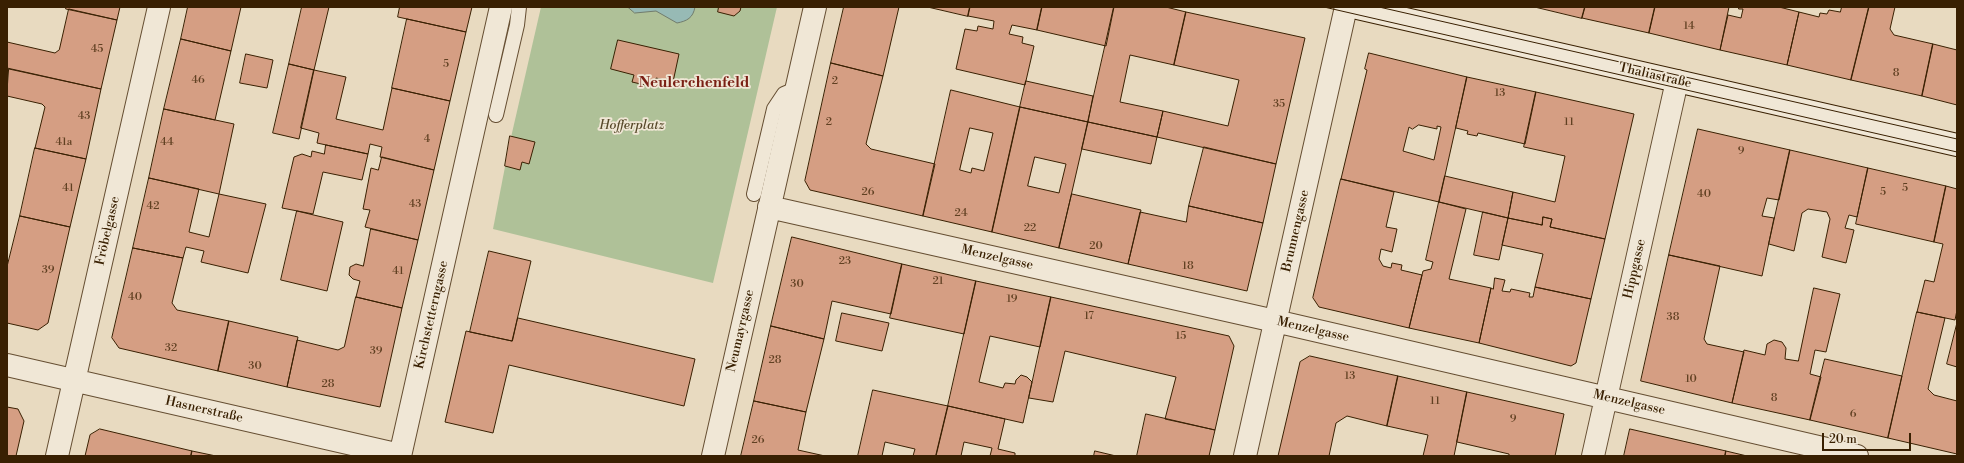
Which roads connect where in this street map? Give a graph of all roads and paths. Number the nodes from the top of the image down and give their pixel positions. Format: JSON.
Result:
{"nodes":[{"id":1,"x":159,"y":7,"type":"edge"},
{"id":2,"x":501,"y":7,"type":"edge"},
{"id":3,"x":519,"y":7,"type":"edge"},
{"id":4,"x":815,"y":7,"type":"edge"},
{"id":5,"x":1346,"y":7,"type":"edge"},
{"id":6,"x":1353,"y":7,"type":"edge"},
{"id":7,"x":1677,"y":81,"type":"junction"},
{"id":8,"x":496,"y":115,"type":"dead end"},
{"id":9,"x":1957,"y":145,"type":"edge"},
{"id":10,"x":762,"y":200,"type":"junction"},
{"id":11,"x":1275,"y":321,"type":"junction"},
{"id":12,"x":7,"y":365,"type":"edge"},
{"id":13,"x":74,"y":380,"type":"junction"},
{"id":14,"x":1606,"y":398,"type":"junction"},
{"id":15,"x":400,"y":455,"type":"edge"},
{"id":16,"x":57,"y":456,"type":"edge"},
{"id":17,"x":713,"y":456,"type":"edge"},
{"id":18,"x":1245,"y":456,"type":"edge"},
{"id":19,"x":1593,"y":456,"type":"edge"},
{"id":20,"x":1857,"y":456,"type":"edge"}],
"edges":[{"from":1,"to":13,"type":"street","name":"Fröbelgasse"},
{"from":2,"to":15,"type":"street","name":"Kirchstetterngasse"},
{"from":3,"to":8,"type":"lane"},
{"from":4,"to":10,"type":"street"},
{"from":5,"to":11,"type":"street","name":"Brunnengasse"},
{"from":6,"to":7,"type":"street","name":"Thaliastraße"},
{"from":7,"to":9,"type":"street","name":"Thaliastraße"},
{"from":7,"to":14,"type":"street","name":"Hippgasse"},
{"from":10,"to":11,"type":"street","name":"Menzelgasse"},
{"from":10,"to":17,"type":"street","name":"Neumayrgasse"},
{"from":11,"to":14,"type":"street","name":"Menzelgasse"},
{"from":11,"to":18,"type":"street","name":"Brunnengasse"},
{"from":12,"to":13,"type":"street","name":"Hasnerstraße"},
{"from":13,"to":15,"type":"street","name":"Hasnerstraße"},
{"from":13,"to":16,"type":"street","name":"Fröbelgasse"},
{"from":14,"to":19,"type":"street","name":"Hippgasse"},
{"from":14,"to":20,"type":"street","name":"Menzelgasse"}]}
